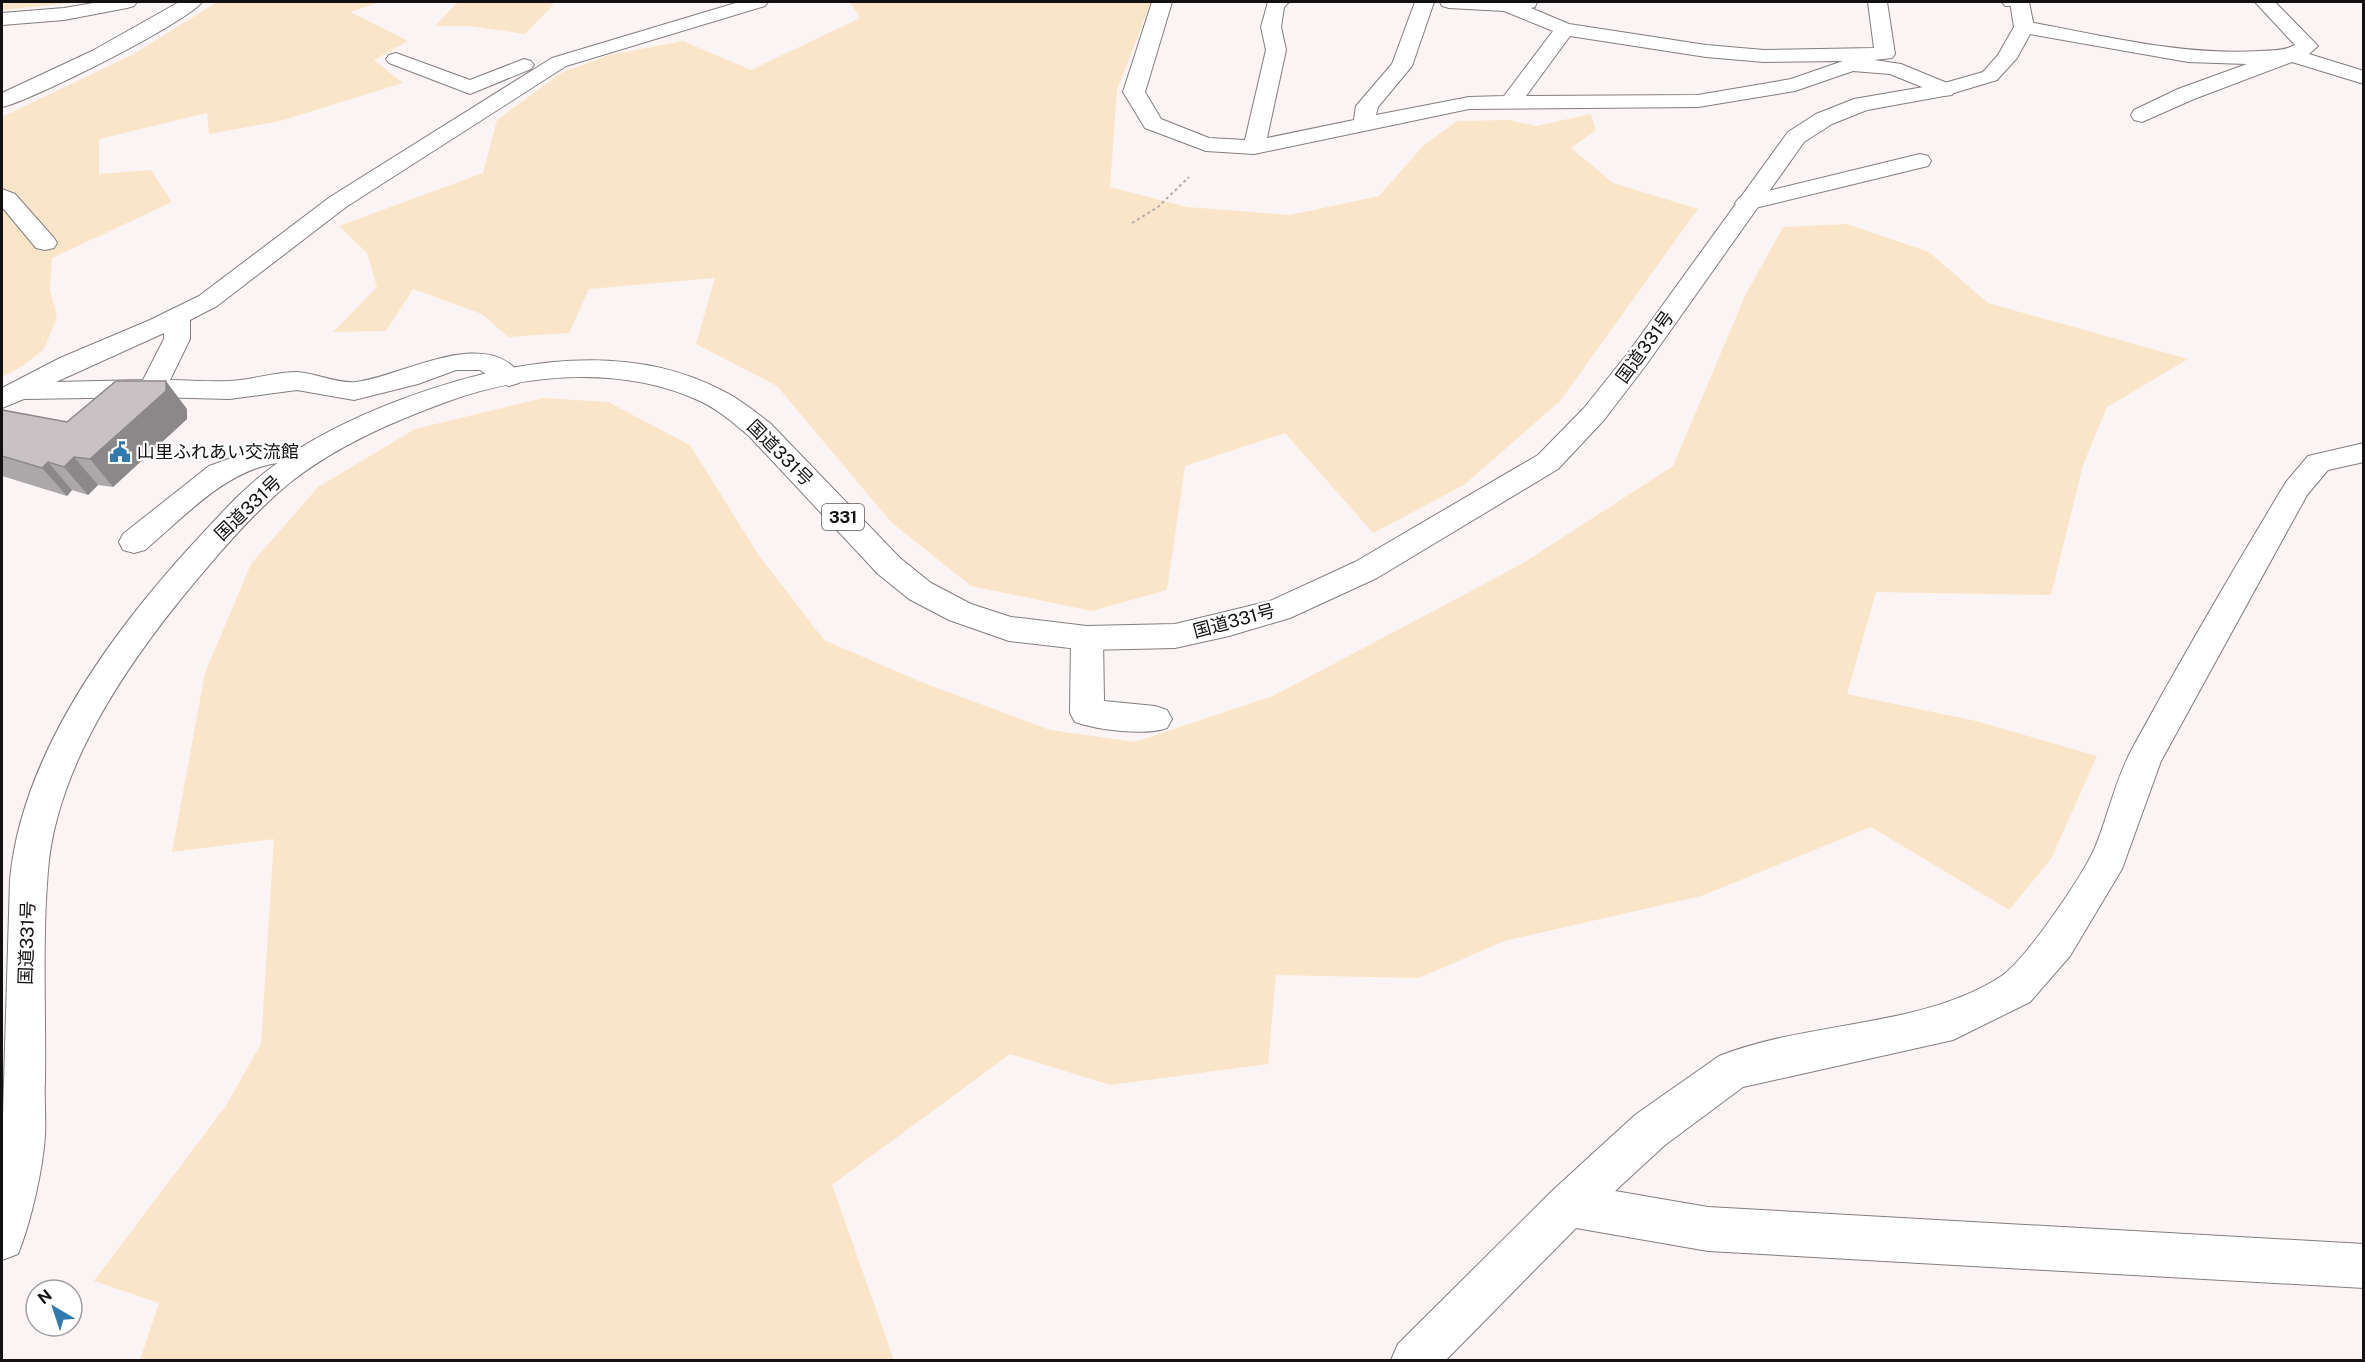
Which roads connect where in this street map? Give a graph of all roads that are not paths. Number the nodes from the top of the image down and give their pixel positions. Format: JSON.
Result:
{"nodes":[{"id":1,"x":30,"y":2,"type":"edge"},
{"id":2,"x":127,"y":2,"type":"edge"},
{"id":3,"x":192,"y":2,"type":"edge"},
{"id":4,"x":759,"y":2,"type":"edge"},
{"id":5,"x":1162,"y":2,"type":"edge"},
{"id":6,"x":1279,"y":2,"type":"edge"},
{"id":7,"x":1424,"y":2,"type":"edge"},
{"id":8,"x":1449,"y":2,"type":"edge"},
{"id":9,"x":1535,"y":2,"type":"edge"},
{"id":10,"x":1878,"y":2,"type":"edge"},
{"id":11,"x":2265,"y":2,"type":"edge"},
{"id":12,"x":1508,"y":5,"type":"junction"},
{"id":13,"x":2019,"y":8,"type":"edge"},
{"id":14,"x":5,"y":19,"type":"edge"},
{"id":15,"x":1565,"y":29,"type":"junction"},
{"id":16,"x":2291,"y":54,"type":"junction"},
{"id":17,"x":396,"y":59,"type":"dead end"},
{"id":18,"x":559,"y":62,"type":"junction"},
{"id":19,"x":2364,"y":78,"type":"edge"},
{"id":20,"x":1944,"y":90,"type":"junction"},
{"id":21,"x":2,"y":101,"type":"edge"},
{"id":22,"x":1511,"y":102,"type":"junction"},
{"id":23,"x":2142,"y":115,"type":"dead end"},
{"id":24,"x":1364,"y":126,"type":"junction"},
{"id":25,"x":1254,"y":147,"type":"junction"},
{"id":26,"x":1920,"y":161,"type":"dead end"},
{"id":27,"x":2,"y":196,"type":"edge"},
{"id":28,"x":1747,"y":203,"type":"junction"},
{"id":29,"x":45,"y":243,"type":"dead end"},
{"id":30,"x":177,"y":318,"type":"junction"},
{"id":31,"x":509,"y":377,"type":"junction"},
{"id":32,"x":152,"y":388,"type":"junction"},
{"id":33,"x":9,"y":395,"type":"edge"},
{"id":34,"x":2364,"y":452,"type":"edge"},
{"id":35,"x":307,"y":456,"type":"junction"},
{"id":36,"x":134,"y":542,"type":"dead end"},
{"id":37,"x":1087,"y":638,"type":"junction"},
{"id":38,"x":1155,"y":719,"type":"dead end"},
{"id":39,"x":1568,"y":1205,"type":"junction"},
{"id":40,"x":2,"y":1238,"type":"edge"},
{"id":41,"x":2364,"y":1266,"type":"edge"},
{"id":42,"x":1414,"y":1360,"type":"edge"}],
"edges":[{"from":1,"to":14,"type":"main road"},
{"from":2,"to":14,"type":"main road"},
{"from":3,"to":21,"type":"main road"},
{"from":4,"to":18,"type":"main road"},
{"from":5,"to":25,"type":"main road"},
{"from":6,"to":25,"type":"main road"},
{"from":7,"to":24,"type":"main road"},
{"from":8,"to":12,"type":"main road"},
{"from":9,"to":12,"type":"main road"},
{"from":10,"to":15,"type":"main road"},
{"from":11,"to":16,"type":"main road"},
{"from":12,"to":15,"type":"main road"},
{"from":13,"to":16,"type":"main road"},
{"from":13,"to":20,"type":"main road","name":"国道331号","number":"331"},
{"from":15,"to":22,"type":"main road"},
{"from":16,"to":19,"type":"main road"},
{"from":16,"to":23,"type":"main road"},
{"from":17,"to":18,"type":"main road"},
{"from":18,"to":30,"type":"main road"},
{"from":20,"to":22,"type":"main road"},
{"from":20,"to":28,"type":"main road","name":"国道331号","number":"331"},
{"from":22,"to":24,"type":"main road"},
{"from":24,"to":25,"type":"main road"},
{"from":26,"to":28,"type":"main road"},
{"from":27,"to":29,"type":"main road"},
{"from":28,"to":37,"type":"main road","name":"国道331号","number":"331"},
{"from":30,"to":32,"type":"main road"},
{"from":30,"to":33,"type":"main road"},
{"from":31,"to":32,"type":"main road"},
{"from":31,"to":35,"type":"main road","name":"国道331号","number":"331"},
{"from":31,"to":37,"type":"main road","name":"国道331号","number":"331"},
{"from":32,"to":33,"type":"main road"},
{"from":34,"to":39,"type":"main road"},
{"from":35,"to":36,"type":"main road"},
{"from":35,"to":40,"type":"main road","name":"国道331号","number":"331"},
{"from":37,"to":38,"type":"main road"},
{"from":39,"to":41,"type":"main road"},
{"from":39,"to":42,"type":"main road"}]}
